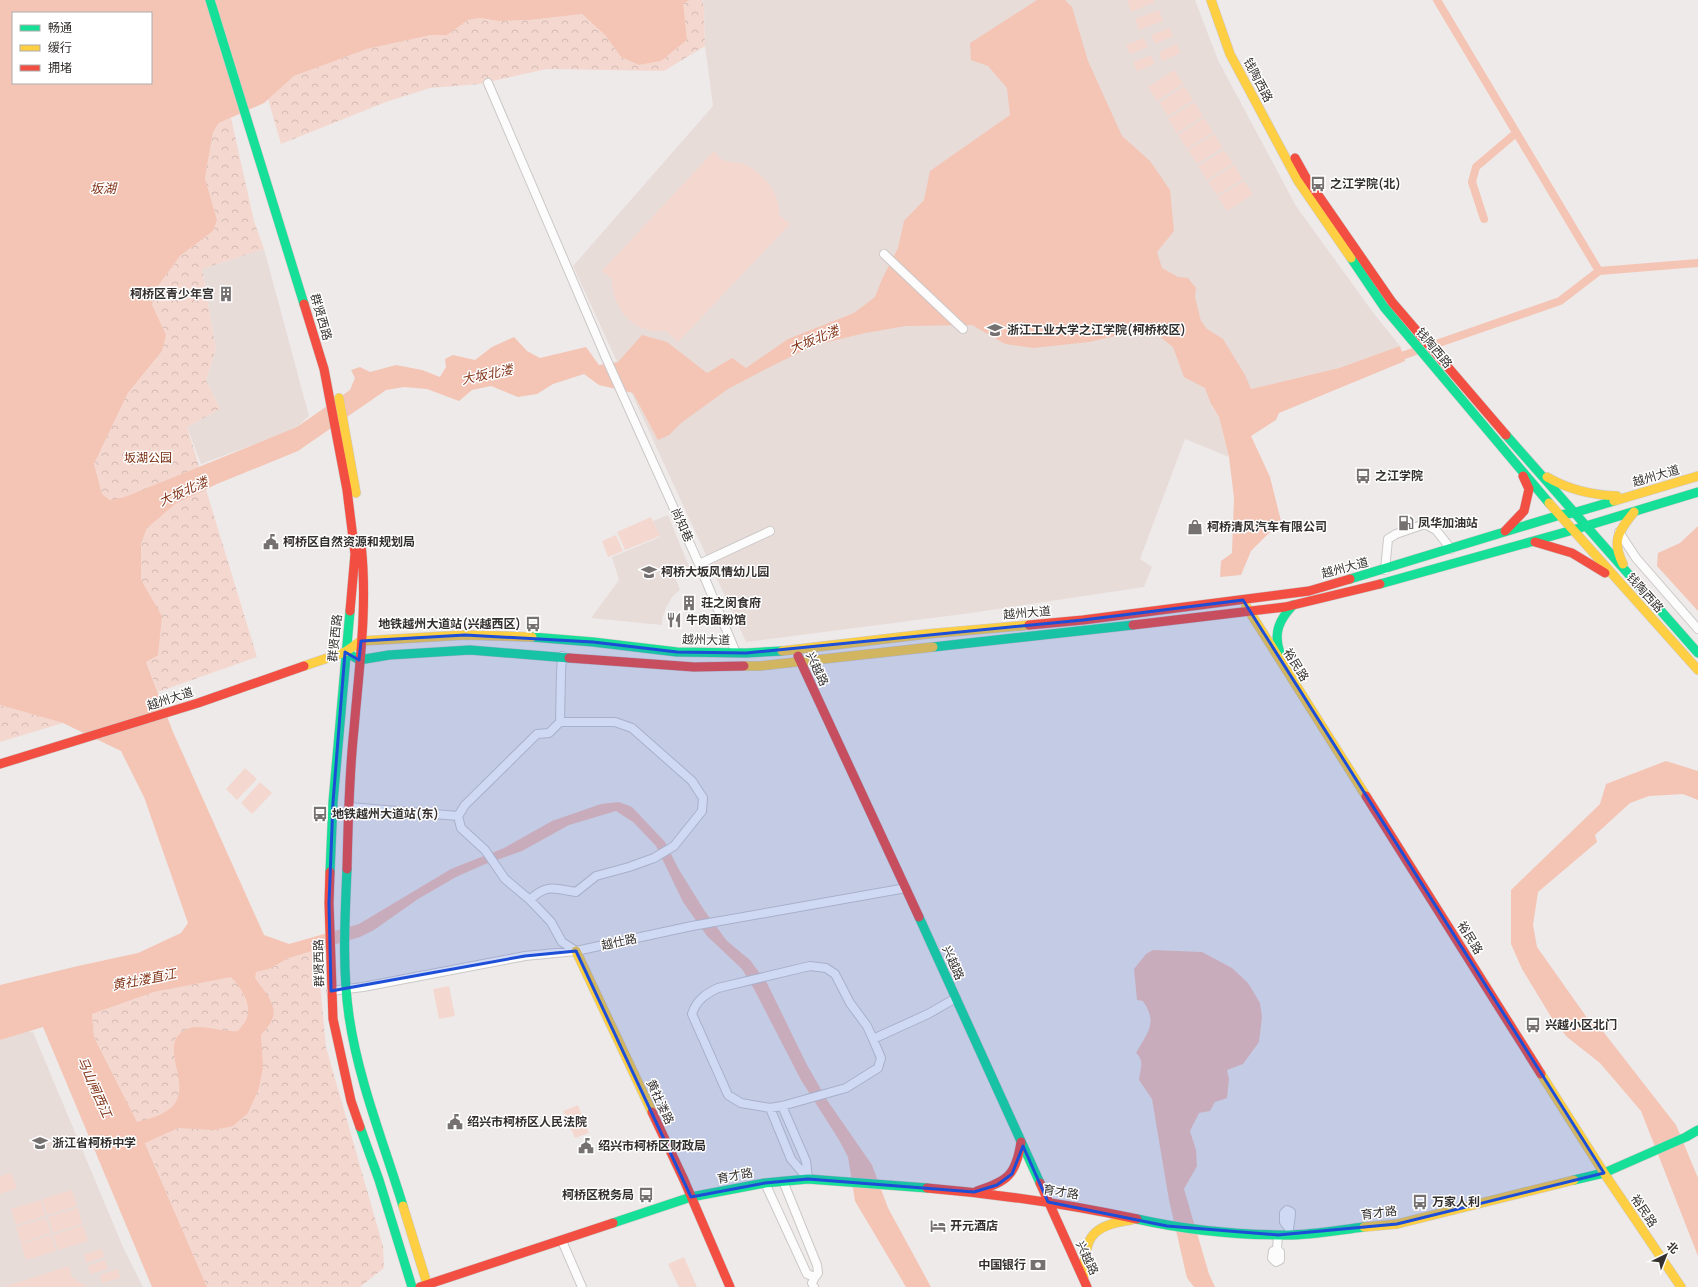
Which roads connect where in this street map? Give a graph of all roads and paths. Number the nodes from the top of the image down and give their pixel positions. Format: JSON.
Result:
{"nodes":[{"id":1,"x":210,"y":0,"type":"edge"},
{"id":2,"x":219,"y":0,"type":"edge"},
{"id":3,"x":1211,"y":0,"type":"edge"},
{"id":4,"x":1218,"y":0,"type":"edge"},
{"id":5,"x":488,"y":82,"type":"dead end"},
{"id":6,"x":265,"y":164,"type":"junction"},
{"id":7,"x":884,"y":254,"type":"dead end"},
{"id":8,"x":963,"y":329,"type":"dead end"},
{"id":9,"x":335,"y":399,"type":"junction"},
{"id":10,"x":1521,"y":469,"type":"junction"},
{"id":11,"x":1538,"y":472,"type":"junction"},
{"id":12,"x":1698,"y":476,"type":"edge"},
{"id":13,"x":1698,"y":492,"type":"edge"},
{"id":14,"x":1628,"y":497,"type":"junction"},
{"id":15,"x":1634,"y":512,"type":"junction"},
{"id":16,"x":1573,"y":513,"type":"junction"},
{"id":17,"x":1560,"y":515,"type":"junction"},
{"id":18,"x":1585,"y":526,"type":"junction"},
{"id":19,"x":1573,"y":530,"type":"junction"},
{"id":20,"x":770,"y":531,"type":"dead end"},
{"id":21,"x":1504,"y":532,"type":"junction"},
{"id":22,"x":1619,"y":532,"type":"junction"},
{"id":23,"x":1532,"y":541,"type":"junction"},
{"id":24,"x":1451,"y":549,"type":"junction"},
{"id":25,"x":699,"y":564,"type":"junction"},
{"id":26,"x":1385,"y":570,"type":"junction"},
{"id":27,"x":1629,"y":576,"type":"junction"},
{"id":28,"x":1628,"y":592,"type":"junction"},
{"id":29,"x":1243,"y":600,"type":"junction"},
{"id":30,"x":1293,"y":605,"type":"junction"},
{"id":31,"x":1249,"y":612,"type":"junction"},
{"id":32,"x":1698,"y":629,"type":"edge"},
{"id":33,"x":361,"y":641,"type":"junction"},
{"id":34,"x":795,"y":650,"type":"junction"},
{"id":35,"x":345,"y":652,"type":"junction"},
{"id":36,"x":736,"y":653,"type":"junction"},
{"id":37,"x":1698,"y":653,"type":"edge"},
{"id":38,"x":562,"y":656,"type":"junction"},
{"id":39,"x":359,"y":660,"type":"junction"},
{"id":40,"x":801,"y":662,"type":"junction"},
{"id":41,"x":1698,"y":670,"type":"edge"},
{"id":42,"x":1286,"y":672,"type":"junction"},
{"id":43,"x":560,"y":722,"type":"junction"},
{"id":44,"x":0,"y":764,"type":"edge"},
{"id":45,"x":349,"y":807,"type":"junction"},
{"id":46,"x":458,"y":816,"type":"junction"},
{"id":47,"x":906,"y":888,"type":"junction"},
{"id":48,"x":530,"y":900,"type":"junction"},
{"id":49,"x":576,"y":951,"type":"junction"},
{"id":50,"x":347,"y":989,"type":"junction"},
{"id":51,"x":331,"y":991,"type":"junction"},
{"id":52,"x":956,"y":998,"type":"junction"},
{"id":53,"x":873,"y":1039,"type":"junction"},
{"id":54,"x":782,"y":1106,"type":"junction"},
{"id":55,"x":770,"y":1108,"type":"junction"},
{"id":56,"x":1698,"y":1130,"type":"edge"},
{"id":57,"x":1021,"y":1141,"type":"junction"},
{"id":58,"x":1604,"y":1173,"type":"junction"},
{"id":59,"x":808,"y":1179,"type":"junction"},
{"id":60,"x":783,"y":1181,"type":"junction"},
{"id":61,"x":765,"y":1183,"type":"junction"},
{"id":62,"x":974,"y":1192,"type":"junction"},
{"id":63,"x":691,"y":1197,"type":"junction"},
{"id":64,"x":1048,"y":1202,"type":"junction"},
{"id":65,"x":1135,"y":1219,"type":"junction"},
{"id":66,"x":1278,"y":1235,"type":"junction"},
{"id":67,"x":562,"y":1241,"type":"junction"},
{"id":68,"x":1277,"y":1249,"type":"dead end"},
{"id":69,"x":815,"y":1277,"type":"junction"},
{"id":70,"x":1086,"y":1284,"type":"edge"},
{"id":71,"x":425,"y":1286,"type":"edge"},
{"id":72,"x":412,"y":1287,"type":"edge"},
{"id":73,"x":582,"y":1287,"type":"edge"},
{"id":74,"x":730,"y":1287,"type":"edge"},
{"id":75,"x":814,"y":1287,"type":"edge"},
{"id":76,"x":1681,"y":1287,"type":"edge"}],
"edges":[{"from":1,"to":6,"type":"street","name":"群贤西路"},
{"from":2,"to":6,"type":"street","name":"群贤西路"},
{"from":3,"to":10,"type":"street","name":"钱陶西路"},
{"from":4,"to":11,"type":"street","name":"钱陶西路"},
{"from":5,"to":25,"type":"street","name":"尚知巷"},
{"from":6,"to":9,"type":"street","name":"群贤西路"},
{"from":7,"to":8,"type":"street"},
{"from":9,"to":33,"type":"street","name":"群贤西路"},
{"from":9,"to":35,"type":"street","name":"群贤西路"},
{"from":10,"to":17,"type":"street","name":"钱陶西路"},
{"from":10,"to":21,"type":"street"},
{"from":11,"to":14,"type":"street"},
{"from":11,"to":16,"type":"street","name":"钱陶西路"},
{"from":12,"to":14,"type":"street","name":"越州大道"},
{"from":13,"to":15,"type":"street","name":"越州大道"},
{"from":14,"to":16,"type":"street","name":"越州大道"},
{"from":15,"to":18,"type":"street","name":"越州大道"},
{"from":15,"to":22,"type":"street"},
{"from":16,"to":17,"type":"street","name":"越州大道"},
{"from":16,"to":18,"type":"street","name":"钱陶西路"},
{"from":17,"to":19,"type":"street","name":"钱陶西路"},
{"from":17,"to":21,"type":"street","name":"越州大道"},
{"from":18,"to":19,"type":"street","name":"越州大道"},
{"from":18,"to":27,"type":"street","name":"钱陶西路"},
{"from":19,"to":23,"type":"street","name":"越州大道"},
{"from":19,"to":28,"type":"street","name":"钱陶西路"},
{"from":20,"to":25,"type":"street"},
{"from":21,"to":24,"type":"street","name":"越州大道"},
{"from":22,"to":27,"type":"street"},
{"from":22,"to":32,"type":"street"},
{"from":23,"to":28,"type":"street"},
{"from":23,"to":30,"type":"street","name":"越州大道"},
{"from":24,"to":26,"type":"street","name":"越州大道"},
{"from":24,"to":26,"type":"street"},
{"from":25,"to":36,"type":"street","name":"尚知巷"},
{"from":26,"to":29,"type":"street","name":"越州大道"},
{"from":27,"to":37,"type":"street","name":"钱陶西路"},
{"from":28,"to":41,"type":"street","name":"钱陶西路"},
{"from":29,"to":31,"type":"street","name":"裕民路"},
{"from":29,"to":34,"type":"street","name":"越州大道"},
{"from":30,"to":31,"type":"street","name":"越州大道"},
{"from":30,"to":42,"type":"street"},
{"from":31,"to":40,"type":"street","name":"越州大道"},
{"from":31,"to":42,"type":"street","name":"裕民路"},
{"from":33,"to":35,"type":"street","name":"越州大道"},
{"from":33,"to":36,"type":"street","name":"越州大道"},
{"from":33,"to":39,"type":"street","name":"群贤西路"},
{"from":34,"to":36,"type":"street","name":"越州大道"},
{"from":34,"to":40,"type":"street","name":"兴越路"},
{"from":35,"to":39,"type":"street"},
{"from":35,"to":44,"type":"street","name":"越州大道"},
{"from":35,"to":51,"type":"street","name":"群贤西路"},
{"from":38,"to":39,"type":"street","name":"越州大道"},
{"from":38,"to":40,"type":"street","name":"越州大道"},
{"from":38,"to":43,"type":"street"},
{"from":39,"to":45,"type":"street","name":"群贤西路"},
{"from":40,"to":47,"type":"street","name":"兴越路"},
{"from":42,"to":58,"type":"street","name":"裕民路"},
{"from":43,"to":46,"type":"street"},
{"from":43,"to":48,"type":"street"},
{"from":45,"to":46,"type":"street"},
{"from":45,"to":50,"type":"street","name":"群贤西路"},
{"from":46,"to":48,"type":"street"},
{"from":47,"to":49,"type":"street","name":"越仕路"},
{"from":47,"to":52,"type":"street","name":"兴越路"},
{"from":48,"to":49,"type":"street"},
{"from":49,"to":50,"type":"street","name":"越仕路"},
{"from":49,"to":63,"type":"street","name":"黄社溇路"},
{"from":50,"to":51,"type":"street","name":"越仕路"},
{"from":50,"to":71,"type":"street","name":"群贤西路"},
{"from":51,"to":72,"type":"street","name":"群贤西路"},
{"from":52,"to":53,"type":"street"},
{"from":52,"to":57,"type":"street","name":"兴越路"},
{"from":53,"to":54,"type":"street"},
{"from":53,"to":55,"type":"street"},
{"from":54,"to":55,"type":"street"},
{"from":54,"to":59,"type":"street"},
{"from":55,"to":59,"type":"street"},
{"from":56,"to":58,"type":"street","name":"育才路"},
{"from":57,"to":62,"type":"street"},
{"from":57,"to":64,"type":"street","name":"兴越路"},
{"from":58,"to":66,"type":"street","name":"育才路"},
{"from":58,"to":76,"type":"street","name":"裕民路"},
{"from":59,"to":60,"type":"street","name":"育才路"},
{"from":59,"to":62,"type":"street","name":"育才路"},
{"from":60,"to":61,"type":"street","name":"育才路"},
{"from":60,"to":69,"type":"street"},
{"from":61,"to":63,"type":"street","name":"育才路"},
{"from":61,"to":69,"type":"street"},
{"from":62,"to":64,"type":"street","name":"育才路"},
{"from":63,"to":67,"type":"street","name":"育才路"},
{"from":63,"to":74,"type":"street","name":"黄社溇路"},
{"from":64,"to":65,"type":"street","name":"育才路"},
{"from":64,"to":70,"type":"street","name":"兴越路"},
{"from":65,"to":66,"type":"street","name":"育才路"},
{"from":65,"to":70,"type":"street"},
{"from":66,"to":68,"type":"street"},
{"from":67,"to":71,"type":"street","name":"育才路"},
{"from":67,"to":73,"type":"street"},
{"from":69,"to":75,"type":"street"}]}
